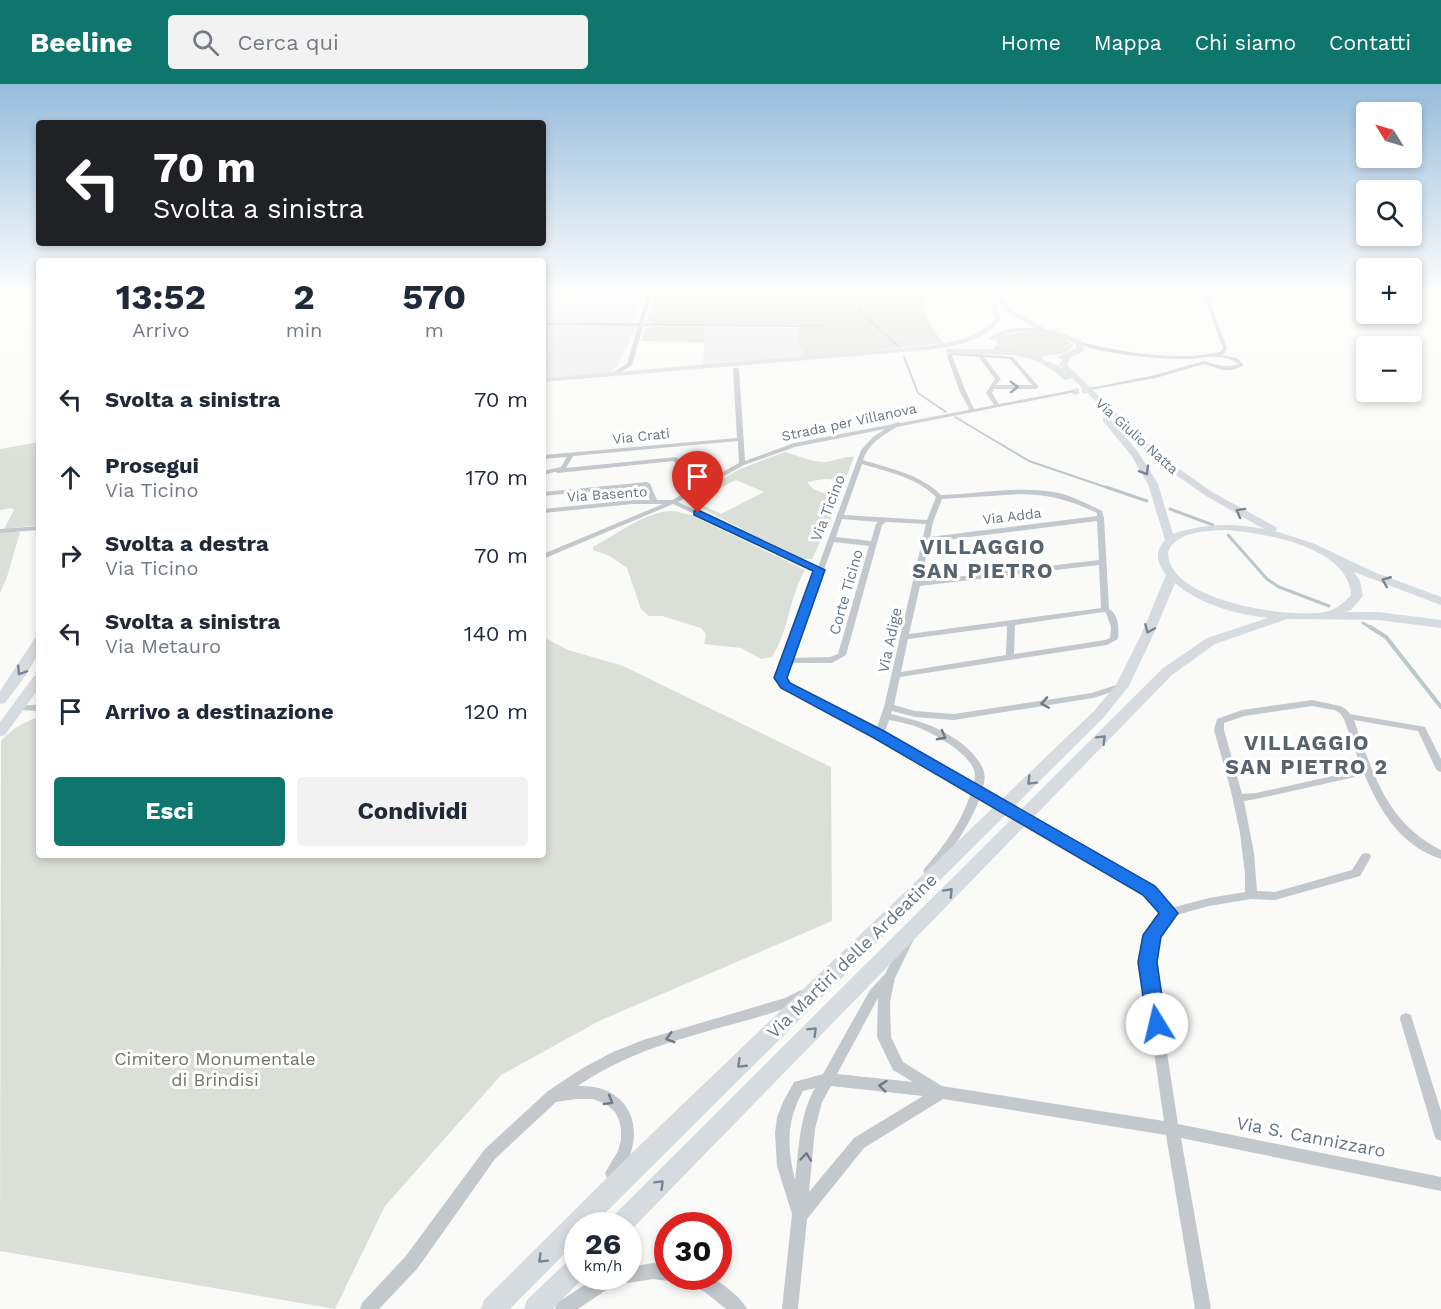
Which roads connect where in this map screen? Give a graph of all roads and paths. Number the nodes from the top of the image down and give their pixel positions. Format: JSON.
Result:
{"nodes":[{"id":1,"x":635,"y":346,"type":"edge"},
{"id":2,"x":938,"y":346,"type":"edge"},
{"id":3,"x":994,"y":346,"type":"edge"},
{"id":4,"x":1079,"y":346,"type":"edge"},
{"id":5,"x":1095,"y":346,"type":"edge"},
{"id":6,"x":1224,"y":346,"type":"edge"},
{"id":7,"x":1111,"y":350,"type":"junction"},
{"id":8,"x":1003,"y":351,"type":"junction"},
{"id":9,"x":1072,"y":354,"type":"junction"},
{"id":10,"x":979,"y":355,"type":"junction"},
{"id":11,"x":1216,"y":355,"type":"junction"},
{"id":12,"x":1032,"y":357,"type":"junction"},
{"id":13,"x":1205,"y":359,"type":"junction"},
{"id":14,"x":629,"y":364,"type":"junction"},
{"id":15,"x":736,"y":369,"type":"junction"},
{"id":16,"x":647,"y":371,"type":"junction"},
{"id":17,"x":614,"y":374,"type":"junction"},
{"id":18,"x":546,"y":380,"type":"edge"},
{"id":19,"x":546,"y":385,"type":"edge"},
{"id":20,"x":993,"y":387,"type":"junction"},
{"id":21,"x":1092,"y":389,"type":"tunnel mouth"},
{"id":22,"x":1073,"y":392,"type":"tunnel mouth"},
{"id":23,"x":997,"y":406,"type":"junction"},
{"id":24,"x":971,"y":411,"type":"junction"},
{"id":25,"x":898,"y":424,"type":"junction"},
{"id":26,"x":741,"y":439,"type":"junction"},
{"id":27,"x":570,"y":455,"type":"junction"},
{"id":28,"x":546,"y":456,"type":"edge"},
{"id":29,"x":860,"y":461,"type":"junction"},
{"id":30,"x":742,"y":464,"type":"junction"},
{"id":31,"x":558,"y":471,"type":"junction"},
{"id":32,"x":546,"y":473,"type":"edge"},
{"id":33,"x":684,"y":476,"type":"dead end"},
{"id":34,"x":568,"y":492,"type":"junction"},
{"id":35,"x":546,"y":494,"type":"edge"},
{"id":36,"x":939,"y":497,"type":"junction"},
{"id":37,"x":654,"y":502,"type":"junction"},
{"id":38,"x":674,"y":502,"type":"junction"},
{"id":39,"x":573,"y":508,"type":"junction"},
{"id":40,"x":546,"y":511,"type":"edge"},
{"id":41,"x":839,"y":518,"type":"junction"},
{"id":42,"x":1101,"y":518,"type":"junction"},
{"id":43,"x":884,"y":520,"type":"junction"},
{"id":44,"x":930,"y":522,"type":"junction"},
{"id":45,"x":36,"y":528,"type":"edge"},
{"id":46,"x":0,"y":531,"type":"edge"},
{"id":47,"x":831,"y":538,"type":"junction"},
{"id":48,"x":1292,"y":539,"type":"junction"},
{"id":49,"x":926,"y":540,"type":"junction"},
{"id":50,"x":1170,"y":540,"type":"junction"},
{"id":51,"x":874,"y":544,"type":"junction"},
{"id":52,"x":1328,"y":555,"type":"junction"},
{"id":53,"x":546,"y":556,"type":"edge"},
{"id":54,"x":1102,"y":562,"type":"junction"},
{"id":55,"x":819,"y":570,"type":"junction"},
{"id":56,"x":1172,"y":575,"type":"junction"},
{"id":57,"x":917,"y":584,"type":"junction"},
{"id":58,"x":1441,"y":601,"type":"edge"},
{"id":59,"x":1105,"y":610,"type":"junction"},
{"id":60,"x":1327,"y":615,"type":"junction"},
{"id":61,"x":1282,"y":617,"type":"junction"},
{"id":62,"x":1011,"y":623,"type":"junction"},
{"id":63,"x":1441,"y":624,"type":"edge"},
{"id":64,"x":905,"y":637,"type":"junction"},
{"id":65,"x":36,"y":646,"type":"edge"},
{"id":66,"x":1010,"y":657,"type":"junction"},
{"id":67,"x":787,"y":662,"type":"junction"},
{"id":68,"x":897,"y":675,"type":"junction"},
{"id":69,"x":36,"y":684,"type":"edge"},
{"id":70,"x":1122,"y":686,"type":"junction"},
{"id":71,"x":0,"y":700,"type":"edge"},
{"id":72,"x":20,"y":708,"type":"junction"},
{"id":73,"x":36,"y":708,"type":"edge"},
{"id":74,"x":888,"y":711,"type":"junction"},
{"id":75,"x":1347,"y":716,"type":"junction"},
{"id":76,"x":0,"y":732,"type":"edge"},
{"id":77,"x":879,"y":735,"type":"junction"},
{"id":78,"x":1441,"y":769,"type":"edge"},
{"id":79,"x":1354,"y":774,"type":"dead end"},
{"id":80,"x":1237,"y":798,"type":"junction"},
{"id":81,"x":1441,"y":855,"type":"edge"},
{"id":82,"x":1366,"y":858,"type":"dead end"},
{"id":83,"x":1251,"y":895,"type":"junction"},
{"id":84,"x":1169,"y":913,"type":"junction"},
{"id":85,"x":886,"y":924,"type":"junction"},
{"id":86,"x":911,"y":933,"type":"junction"},
{"id":87,"x":889,"y":978,"type":"junction"},
{"id":88,"x":824,"y":984,"type":"junction"},
{"id":89,"x":1406,"y":1019,"type":"dead end"},
{"id":90,"x":826,"y":1079,"type":"junction"},
{"id":91,"x":942,"y":1092,"type":"junction"},
{"id":92,"x":553,"y":1096,"type":"junction"},
{"id":93,"x":1172,"y":1130,"type":"junction"},
{"id":94,"x":1441,"y":1134,"type":"edge"},
{"id":95,"x":1441,"y":1184,"type":"edge"},
{"id":96,"x":633,"y":1212,"type":"edge"},
{"id":97,"x":800,"y":1215,"type":"junction"},
{"id":98,"x":563,"y":1238,"type":"junction"},
{"id":99,"x":564,"y":1281,"type":"edge"},
{"id":100,"x":592,"y":1290,"type":"edge"},
{"id":101,"x":716,"y":1290,"type":"edge"},
{"id":102,"x":368,"y":1309,"type":"edge"},
{"id":103,"x":493,"y":1309,"type":"edge"},
{"id":104,"x":536,"y":1309,"type":"edge"},
{"id":105,"x":563,"y":1309,"type":"edge"},
{"id":106,"x":739,"y":1309,"type":"edge"},
{"id":107,"x":790,"y":1309,"type":"edge"},
{"id":108,"x":1203,"y":1309,"type":"edge"}],
"edges":[{"from":1,"to":14,"type":"street"},
{"from":2,"to":16,"type":"street"},
{"from":3,"to":8,"type":"street"},
{"from":4,"to":9,"type":"street"},
{"from":5,"to":7,"type":"street"},
{"from":6,"to":11,"type":"street"},
{"from":7,"to":9,"type":"street"},
{"from":7,"to":13,"type":"street"},
{"from":8,"to":12,"type":"street"},
{"from":8,"to":15,"type":"street"},
{"from":9,"to":12,"type":"street"},
{"from":48,"to":9,"type":"street","name":"Via Giulio Natta","one_way":true},
{"from":10,"to":20,"type":"street"},
{"from":20,"to":10,"type":"street","one_way":true},
{"from":10,"to":24,"type":"street"},
{"from":11,"to":13,"type":"street"},
{"from":11,"to":13,"type":"street"},
{"from":12,"to":50,"type":"street","name":"Via Giulio Natta","one_way":true},
{"from":13,"to":21,"type":"street"},
{"from":14,"to":16,"type":"street"},
{"from":14,"to":17,"type":"street"},
{"from":15,"to":19,"type":"street"},
{"from":15,"to":26,"type":"street"},
{"from":16,"to":17,"type":"street"},
{"from":17,"to":18,"type":"street"},
{"from":20,"to":23,"type":"street"},
{"from":22,"to":23,"type":"street","name":"Strada per Villanova"},
{"from":23,"to":24,"type":"street","name":"Strada per Villanova"},
{"from":24,"to":25,"type":"street","name":"Strada per Villanova"},
{"from":25,"to":29,"type":"street","name":"Via Ticino"},
{"from":25,"to":30,"type":"street","name":"Strada per Villanova"},
{"from":26,"to":27,"type":"street","name":"Via Crati"},
{"from":26,"to":30,"type":"street"},
{"from":27,"to":28,"type":"street","name":"Via Crati"},
{"from":27,"to":31,"type":"street"},
{"from":29,"to":36,"type":"street"},
{"from":29,"to":41,"type":"street","name":"Via Ticino"},
{"from":30,"to":38,"type":"street","name":"Strada per Villanova"},
{"from":31,"to":32,"type":"street"},
{"from":31,"to":33,"type":"street"},
{"from":34,"to":35,"type":"street"},
{"from":34,"to":37,"type":"street"},
{"from":34,"to":39,"type":"street"},
{"from":36,"to":42,"type":"street","name":"Via Adda"},
{"from":36,"to":44,"type":"street","name":"Via Adige"},
{"from":37,"to":38,"type":"street","name":"Via Basento"},
{"from":37,"to":39,"type":"street","name":"Via Basento"},
{"from":38,"to":53,"type":"street","name":"Strada per Villanova"},
{"from":38,"to":55,"type":"street"},
{"from":39,"to":40,"type":"street","name":"Via Basento"},
{"from":41,"to":43,"type":"street"},
{"from":41,"to":47,"type":"street","name":"Via Ticino"},
{"from":42,"to":49,"type":"street","name":"Via Adda"},
{"from":42,"to":54,"type":"street"},
{"from":43,"to":44,"type":"street"},
{"from":43,"to":51,"type":"street","name":"Corte Ticino"},
{"from":44,"to":49,"type":"street","name":"Via Adige"},
{"from":45,"to":46,"type":"street"},
{"from":47,"to":51,"type":"street"},
{"from":47,"to":55,"type":"street","name":"Via Ticino"},
{"from":48,"to":50,"type":"street"},
{"from":48,"to":52,"type":"street"},
{"from":49,"to":57,"type":"street","name":"Via Adige"},
{"from":50,"to":56,"type":"street"},
{"from":51,"to":67,"type":"street","name":"Corte Ticino"},
{"from":58,"to":52,"type":"street","one_way":true},
{"from":52,"to":60,"type":"street"},
{"from":54,"to":57,"type":"street"},
{"from":54,"to":59,"type":"street"},
{"from":55,"to":67,"type":"street","name":"Via Ticino"},
{"from":56,"to":61,"type":"street"},
{"from":56,"to":70,"type":"street","name":"Via Martiri delle Ardeatine","one_way":true},
{"from":57,"to":64,"type":"street","name":"Via Adige"},
{"from":59,"to":62,"type":"street"},
{"from":59,"to":66,"type":"street"},
{"from":60,"to":61,"type":"street"},
{"from":60,"to":63,"type":"street"},
{"from":86,"to":61,"type":"street","name":"Via Martiri delle Ardeatine","one_way":true},
{"from":62,"to":64,"type":"street"},
{"from":62,"to":66,"type":"street"},
{"from":64,"to":68,"type":"street","name":"Via Adige"},
{"from":65,"to":71,"type":"street","one_way":true},
{"from":66,"to":68,"type":"street"},
{"from":67,"to":77,"type":"street","name":"Via Ticino"},
{"from":68,"to":74,"type":"street","name":"Via Adige"},
{"from":69,"to":72,"type":"street"},
{"from":70,"to":74,"type":"street","one_way":true},
{"from":70,"to":85,"type":"street","name":"Via Martiri delle Ardeatine","one_way":true},
{"from":72,"to":73,"type":"street"},
{"from":72,"to":76,"type":"street"},
{"from":74,"to":77,"type":"street","name":"Via Adige"},
{"from":74,"to":85,"type":"street","one_way":true},
{"from":75,"to":78,"type":"street"},
{"from":75,"to":80,"type":"street"},
{"from":75,"to":81,"type":"street"},
{"from":77,"to":84,"type":"street","name":"Via Ticino"},
{"from":79,"to":80,"type":"street"},
{"from":80,"to":83,"type":"street"},
{"from":82,"to":83,"type":"street"},
{"from":83,"to":84,"type":"street"},
{"from":84,"to":93,"type":"street"},
{"from":85,"to":88,"type":"street","name":"Via Martiri delle Ardeatine"},
{"from":86,"to":87,"type":"street"},
{"from":96,"to":86,"type":"street","name":"Via Martiri delle Ardeatine","one_way":true},
{"from":87,"to":90,"type":"street"},
{"from":87,"to":91,"type":"street"},
{"from":88,"to":92,"type":"street","one_way":true},
{"from":88,"to":98,"type":"street","name":"Via Martiri delle Ardeatine","one_way":true},
{"from":89,"to":94,"type":"street"},
{"from":91,"to":90,"type":"street","name":"Via S. Cannizzaro","one_way":true},
{"from":97,"to":90,"type":"street","one_way":true},
{"from":90,"to":97,"type":"street"},
{"from":91,"to":93,"type":"street","name":"Via S. Cannizzaro"},
{"from":91,"to":97,"type":"street"},
{"from":92,"to":98,"type":"street","one_way":true},
{"from":92,"to":102,"type":"street"},
{"from":93,"to":95,"type":"street","name":"Via S. Cannizzaro"},
{"from":93,"to":108,"type":"street"},
{"from":97,"to":107,"type":"street"},
{"from":98,"to":103,"type":"street","name":"Via Martiri delle Ardeatine","one_way":true},
{"from":99,"to":104,"type":"street"},
{"from":100,"to":105,"type":"street"},
{"from":101,"to":106,"type":"street"}]}
